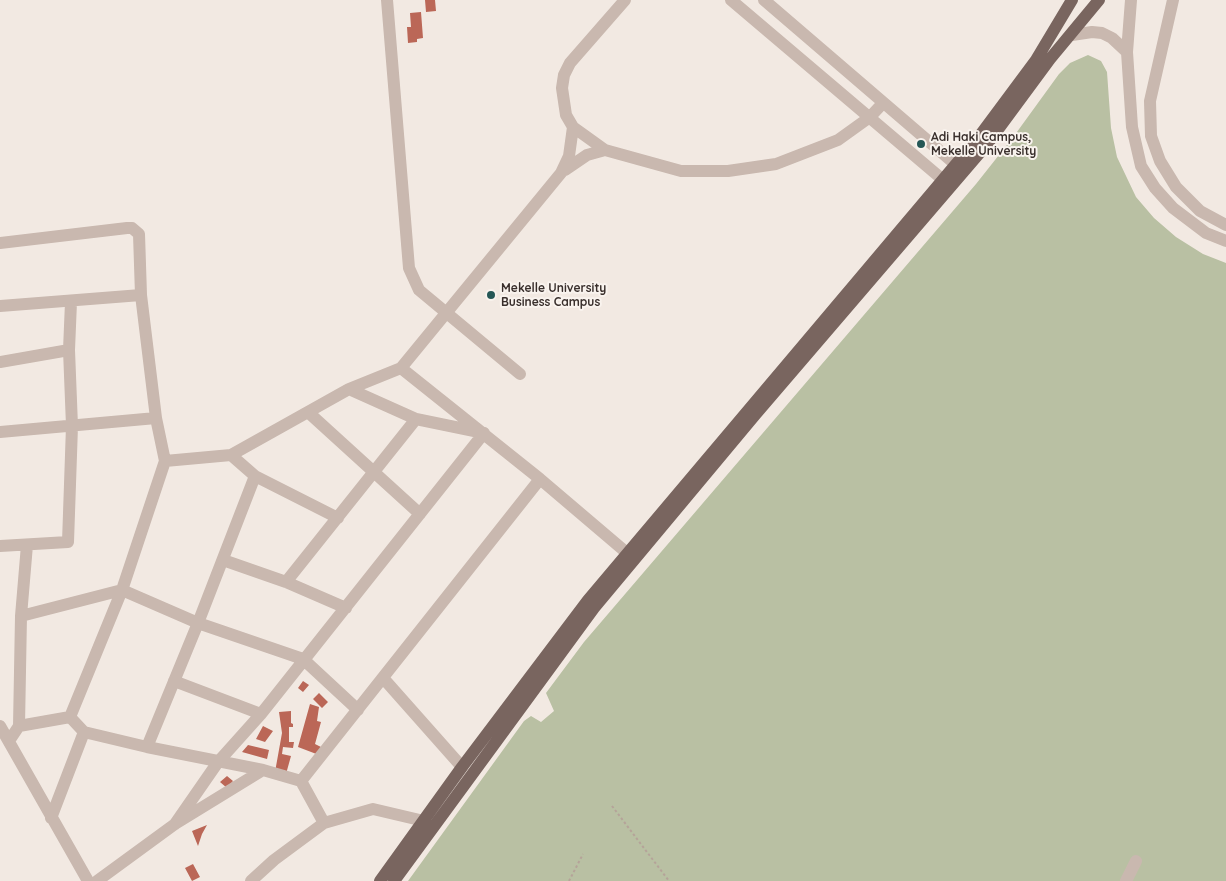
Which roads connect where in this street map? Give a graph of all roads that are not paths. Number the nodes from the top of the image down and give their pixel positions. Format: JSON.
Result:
{"nodes":[{"id":1,"x":387,"y":0,"type":"edge"},
{"id":2,"x":625,"y":0,"type":"edge"},
{"id":3,"x":731,"y":0,"type":"edge"},
{"id":4,"x":764,"y":0,"type":"edge"},
{"id":5,"x":1072,"y":0,"type":"edge"},
{"id":6,"x":1099,"y":0,"type":"edge"},
{"id":7,"x":1131,"y":0,"type":"edge"},
{"id":8,"x":1173,"y":0,"type":"edge"},
{"id":9,"x":1072,"y":35,"type":"junction"},
{"id":10,"x":1127,"y":52,"type":"junction"},
{"id":11,"x":883,"y":103,"type":"junction"},
{"id":12,"x":870,"y":117,"type":"junction"},
{"id":13,"x":574,"y":127,"type":"junction"},
{"id":14,"x":605,"y":150,"type":"junction"},
{"id":15,"x":955,"y":164,"type":"junction"},
{"id":16,"x":561,"y":173,"type":"junction"},
{"id":17,"x":942,"y":179,"type":"junction"},
{"id":18,"x":1226,"y":225,"type":"edge"},
{"id":19,"x":1226,"y":241,"type":"edge"},
{"id":20,"x":0,"y":243,"type":"edge"},
{"id":21,"x":141,"y":296,"type":"junction"},
{"id":22,"x":71,"y":302,"type":"junction"},
{"id":23,"x":0,"y":306,"type":"edge"},
{"id":24,"x":446,"y":313,"type":"junction"},
{"id":25,"x":69,"y":350,"type":"junction"},
{"id":26,"x":0,"y":362,"type":"edge"},
{"id":27,"x":401,"y":368,"type":"junction"},
{"id":28,"x":520,"y":374,"type":"dead end"},
{"id":29,"x":349,"y":389,"type":"junction"},
{"id":30,"x":309,"y":413,"type":"junction"},
{"id":31,"x":156,"y":418,"type":"junction"},
{"id":32,"x":416,"y":419,"type":"junction"},
{"id":33,"x":72,"y":426,"type":"junction"},
{"id":34,"x":0,"y":432,"type":"edge"},
{"id":35,"x":484,"y":433,"type":"junction"},
{"id":36,"x":231,"y":455,"type":"junction"},
{"id":37,"x":165,"y":461,"type":"junction"},
{"id":38,"x":374,"y":473,"type":"junction"},
{"id":39,"x":255,"y":476,"type":"junction"},
{"id":40,"x":540,"y":479,"type":"junction"},
{"id":41,"x":420,"y":514,"type":"junction"},
{"id":42,"x":338,"y":518,"type":"junction"},
{"id":43,"x":27,"y":545,"type":"junction"},
{"id":44,"x":0,"y":546,"type":"edge"},
{"id":45,"x":627,"y":553,"type":"junction"},
{"id":46,"x":223,"y":560,"type":"junction"},
{"id":47,"x":286,"y":582,"type":"junction"},
{"id":48,"x":122,"y":590,"type":"junction"},
{"id":49,"x":346,"y":608,"type":"junction"},
{"id":50,"x":22,"y":616,"type":"junction"},
{"id":51,"x":198,"y":623,"type":"junction"},
{"id":52,"x":303,"y":659,"type":"junction"},
{"id":53,"x":384,"y":680,"type":"junction"},
{"id":54,"x":174,"y":681,"type":"junction"},
{"id":55,"x":358,"y":710,"type":"junction"},
{"id":56,"x":261,"y":714,"type":"junction"},
{"id":57,"x":70,"y":717,"type":"junction"},
{"id":58,"x":0,"y":726,"type":"edge"},
{"id":59,"x":19,"y":726,"type":"junction"},
{"id":60,"x":84,"y":732,"type":"junction"},
{"id":61,"x":9,"y":741,"type":"junction"},
{"id":62,"x":147,"y":748,"type":"junction"},
{"id":63,"x":218,"y":762,"type":"junction"},
{"id":64,"x":462,"y":767,"type":"junction"},
{"id":65,"x":263,"y":770,"type":"junction"},
{"id":66,"x":301,"y":781,"type":"junction"},
{"id":67,"x":51,"y":818,"type":"junction"},
{"id":68,"x":424,"y":821,"type":"junction"},
{"id":69,"x":324,"y":823,"type":"junction"},
{"id":70,"x":175,"y":824,"type":"junction"},
{"id":71,"x":1136,"y":861,"type":"dead end"},
{"id":72,"x":88,"y":881,"type":"edge"},
{"id":73,"x":97,"y":881,"type":"edge"},
{"id":74,"x":251,"y":881,"type":"edge"},
{"id":75,"x":380,"y":881,"type":"edge"},
{"id":76,"x":394,"y":881,"type":"edge"},
{"id":77,"x":1126,"y":881,"type":"edge"}],
"edges":[{"from":1,"to":24,"type":"street"},
{"from":2,"to":13,"type":"street"},
{"from":3,"to":12,"type":"street"},
{"from":4,"to":11,"type":"street"},
{"from":5,"to":15,"type":"main road"},
{"from":6,"to":9,"type":"main road"},
{"from":7,"to":10,"type":"street"},
{"from":8,"to":18,"type":"street"},
{"from":9,"to":10,"type":"street"},
{"from":9,"to":76,"type":"main road"},
{"from":10,"to":19,"type":"street"},
{"from":11,"to":12,"type":"street"},
{"from":11,"to":15,"type":"street"},
{"from":12,"to":14,"type":"street"},
{"from":12,"to":17,"type":"street"},
{"from":13,"to":14,"type":"street"},
{"from":13,"to":16,"type":"street"},
{"from":14,"to":16,"type":"street"},
{"from":15,"to":17,"type":"main road"},
{"from":16,"to":24,"type":"street"},
{"from":17,"to":45,"type":"main road"},
{"from":20,"to":21,"type":"street"},
{"from":21,"to":22,"type":"street"},
{"from":21,"to":31,"type":"street"},
{"from":22,"to":23,"type":"street"},
{"from":22,"to":25,"type":"street"},
{"from":24,"to":27,"type":"street"},
{"from":24,"to":28,"type":"street"},
{"from":25,"to":26,"type":"street"},
{"from":25,"to":33,"type":"street"},
{"from":27,"to":29,"type":"street"},
{"from":27,"to":35,"type":"street"},
{"from":29,"to":30,"type":"street"},
{"from":29,"to":32,"type":"street"},
{"from":30,"to":36,"type":"street"},
{"from":30,"to":38,"type":"street"},
{"from":31,"to":33,"type":"street"},
{"from":31,"to":37,"type":"street"},
{"from":32,"to":35,"type":"street"},
{"from":32,"to":38,"type":"street"},
{"from":33,"to":34,"type":"street"},
{"from":33,"to":43,"type":"street"},
{"from":35,"to":40,"type":"street"},
{"from":35,"to":41,"type":"street"},
{"from":36,"to":37,"type":"street"},
{"from":36,"to":39,"type":"street"},
{"from":37,"to":48,"type":"street"},
{"from":38,"to":41,"type":"street"},
{"from":38,"to":42,"type":"street"},
{"from":39,"to":42,"type":"street"},
{"from":39,"to":46,"type":"street"},
{"from":40,"to":45,"type":"street"},
{"from":40,"to":53,"type":"street"},
{"from":41,"to":49,"type":"street"},
{"from":42,"to":47,"type":"street"},
{"from":43,"to":44,"type":"street"},
{"from":43,"to":50,"type":"street"},
{"from":45,"to":64,"type":"main road"},
{"from":46,"to":47,"type":"street"},
{"from":46,"to":51,"type":"street"},
{"from":47,"to":49,"type":"street"},
{"from":48,"to":50,"type":"street"},
{"from":48,"to":51,"type":"street"},
{"from":48,"to":57,"type":"street"},
{"from":49,"to":52,"type":"street"},
{"from":50,"to":59,"type":"street"},
{"from":51,"to":52,"type":"street"},
{"from":51,"to":54,"type":"street"},
{"from":52,"to":55,"type":"street"},
{"from":52,"to":56,"type":"street"},
{"from":53,"to":55,"type":"street"},
{"from":53,"to":64,"type":"street"},
{"from":54,"to":56,"type":"street"},
{"from":54,"to":62,"type":"street"},
{"from":55,"to":66,"type":"street"},
{"from":56,"to":63,"type":"street"},
{"from":57,"to":59,"type":"street"},
{"from":57,"to":60,"type":"street"},
{"from":58,"to":61,"type":"street"},
{"from":59,"to":61,"type":"street"},
{"from":60,"to":62,"type":"street"},
{"from":60,"to":67,"type":"street"},
{"from":61,"to":67,"type":"street"},
{"from":62,"to":63,"type":"street"},
{"from":63,"to":65,"type":"street"},
{"from":63,"to":70,"type":"street"},
{"from":64,"to":68,"type":"main road"},
{"from":65,"to":66,"type":"street"},
{"from":65,"to":70,"type":"street"},
{"from":66,"to":69,"type":"street"},
{"from":67,"to":72,"type":"street"},
{"from":68,"to":69,"type":"street"},
{"from":68,"to":75,"type":"main road"},
{"from":69,"to":74,"type":"street"},
{"from":70,"to":73,"type":"street"},
{"from":71,"to":77,"type":"street"}]}
